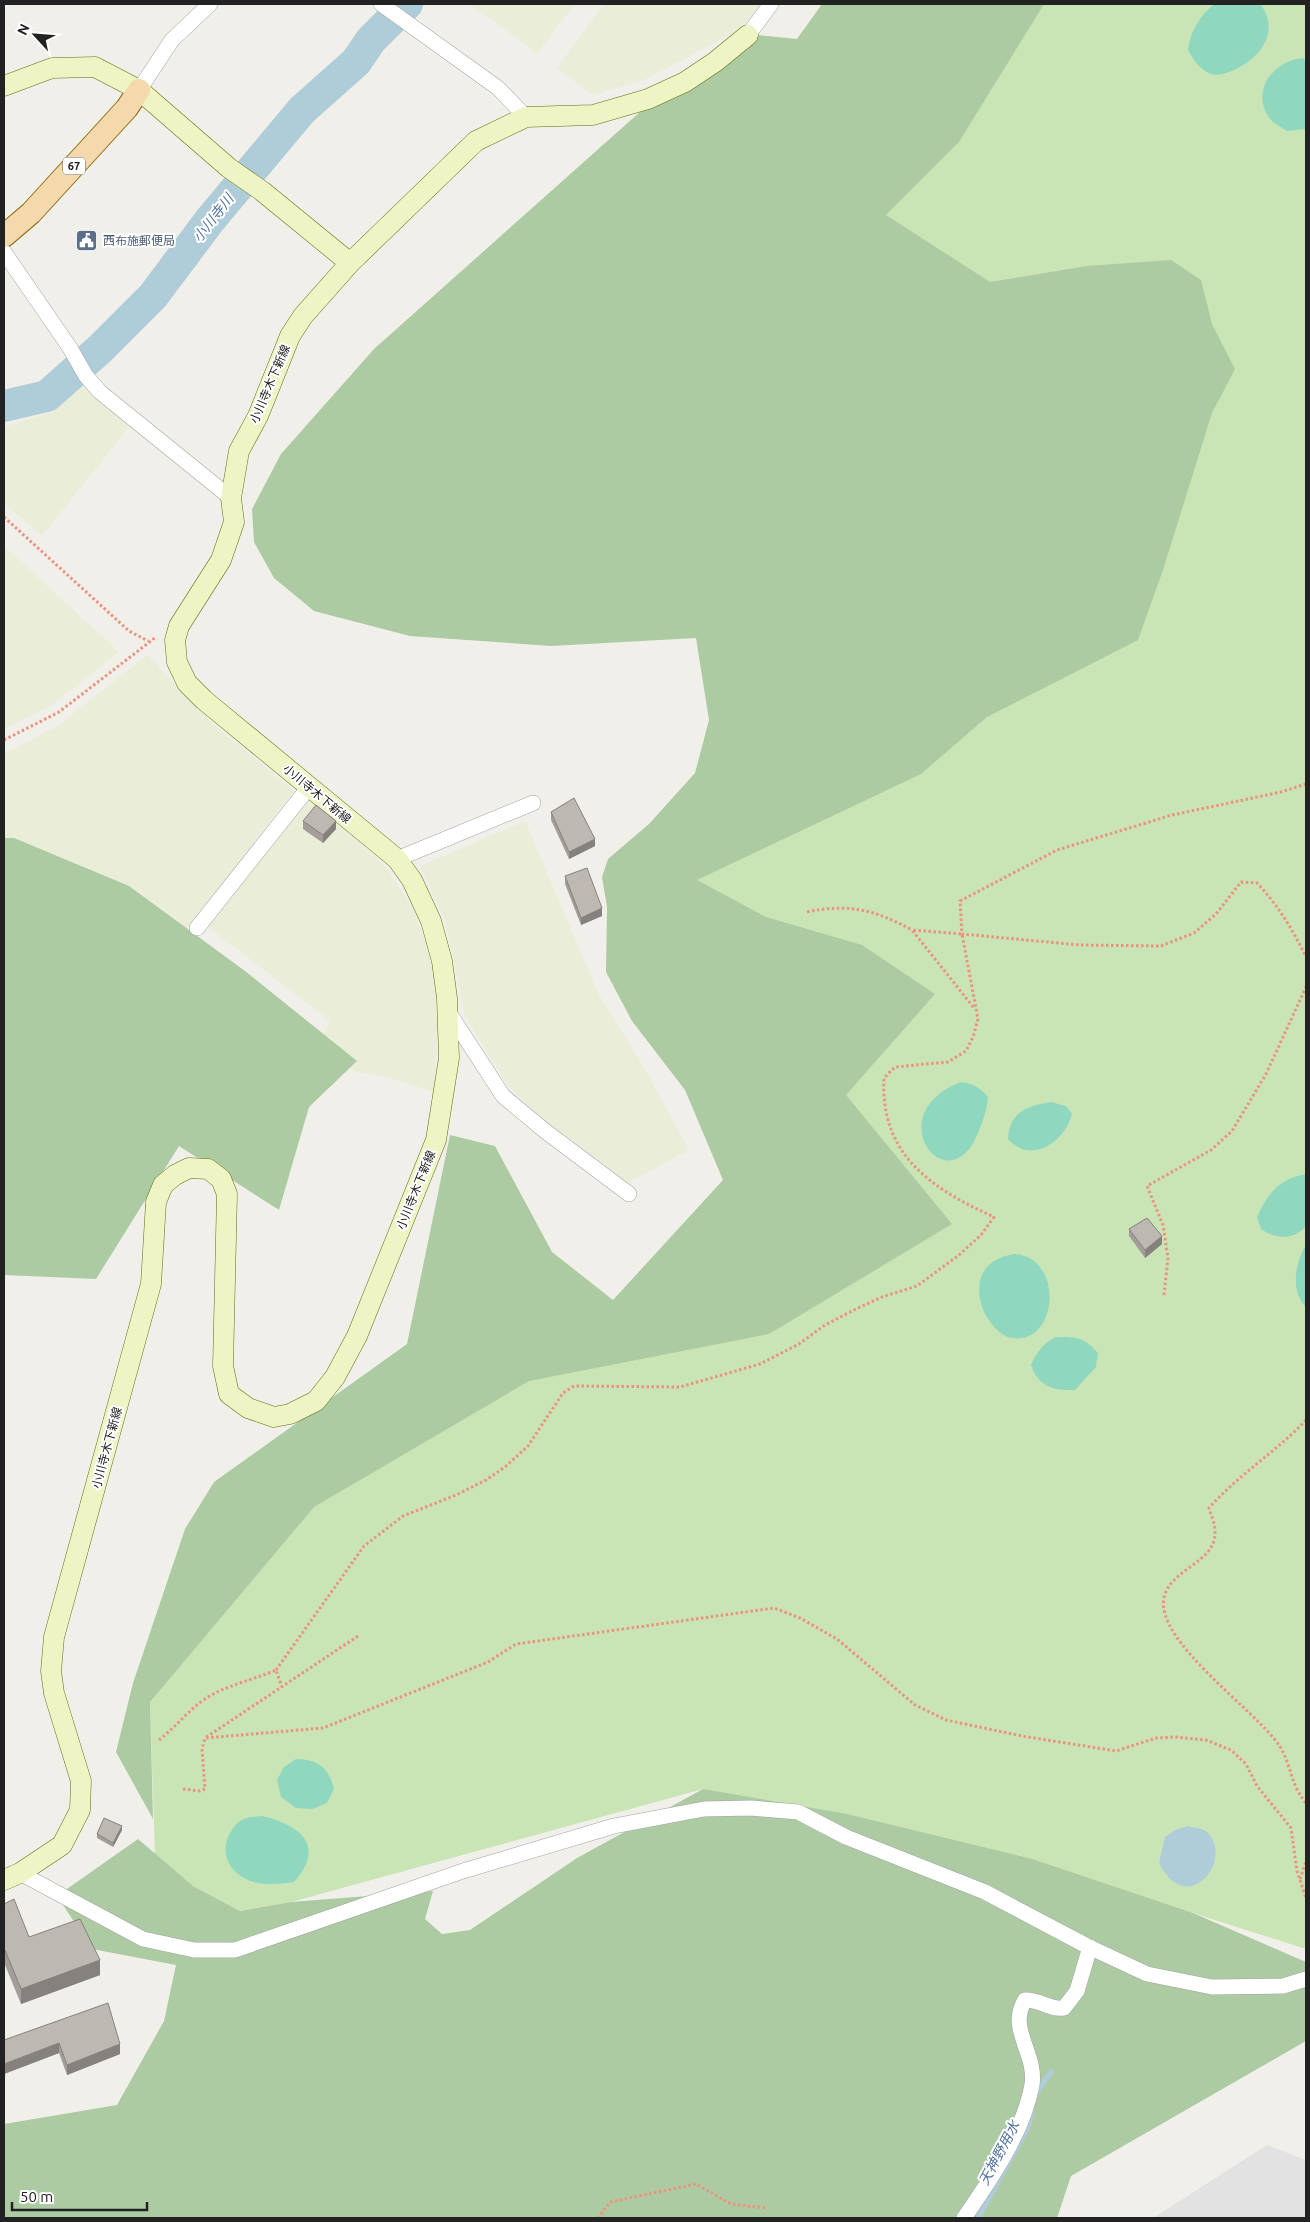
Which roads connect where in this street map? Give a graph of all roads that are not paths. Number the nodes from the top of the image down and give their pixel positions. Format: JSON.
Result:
{"nodes":[{"id":1,"x":210,"y":4,"type":"edge"},
{"id":2,"x":381,"y":4,"type":"edge"},
{"id":3,"x":771,"y":4,"type":"edge"},
{"id":4,"x":748,"y":35,"type":"joint"},
{"id":5,"x":4,"y":86,"type":"edge"},
{"id":6,"x":139,"y":90,"type":"junction"},
{"id":7,"x":526,"y":117,"type":"junction"},
{"id":8,"x":4,"y":236,"type":"edge"},
{"id":9,"x":4,"y":252,"type":"edge"},
{"id":10,"x":350,"y":263,"type":"junction"},
{"id":11,"x":231,"y":498,"type":"junction"},
{"id":12,"x":309,"y":787,"type":"junction"},
{"id":13,"x":533,"y":803,"type":"dead end"},
{"id":14,"x":397,"y":859,"type":"junction"},
{"id":15,"x":197,"y":928,"type":"dead end"},
{"id":16,"x":448,"y":1011,"type":"junction"},
{"id":17,"x":629,"y":1194,"type":"dead end"},
{"id":18,"x":12,"y":1877,"type":"edge"},
{"id":19,"x":1090,"y":1947,"type":"junction"},
{"id":20,"x":1306,"y":1979,"type":"edge"},
{"id":21,"x":964,"y":2218,"type":"edge"}],
"edges":[{"from":1,"to":6,"type":"street"},
{"from":2,"to":7,"type":"street"},
{"from":3,"to":4,"type":"street"},
{"from":4,"to":7,"type":"main road"},
{"from":5,"to":6,"type":"main road"},
{"from":6,"to":8,"type":"main road","number":"67"},
{"from":6,"to":10,"type":"main road"},
{"from":7,"to":10,"type":"main road","name":"小川寺木下新線"},
{"from":9,"to":11,"type":"street"},
{"from":10,"to":11,"type":"main road","name":"小川寺木下新線"},
{"from":11,"to":12,"type":"main road","name":"小川寺木下新線"},
{"from":12,"to":14,"type":"main road","name":"小川寺木下新線"},
{"from":12,"to":15,"type":"street"},
{"from":13,"to":14,"type":"street"},
{"from":14,"to":16,"type":"main road","name":"小川寺木下新線"},
{"from":16,"to":17,"type":"street"},
{"from":16,"to":18,"type":"main road","name":"小川寺木下新線"},
{"from":18,"to":19,"type":"street"},
{"from":19,"to":20,"type":"street"},
{"from":19,"to":21,"type":"street"}]}
